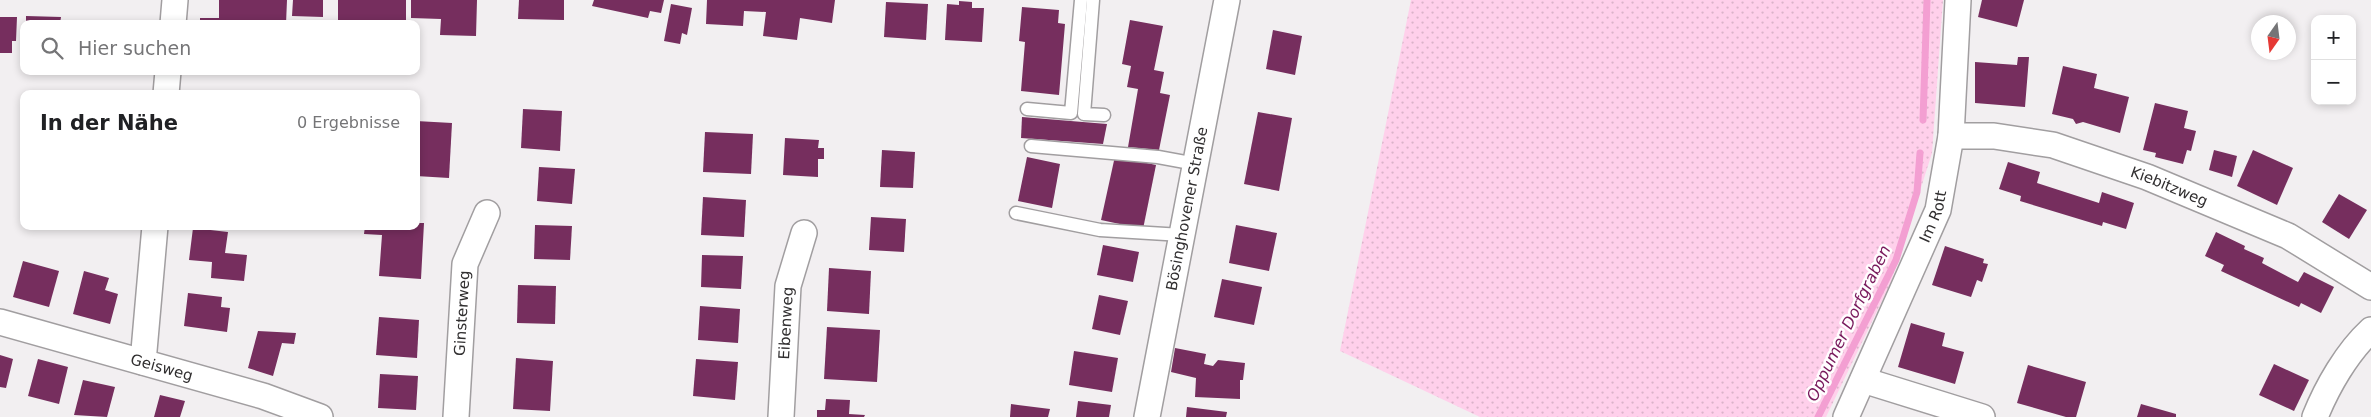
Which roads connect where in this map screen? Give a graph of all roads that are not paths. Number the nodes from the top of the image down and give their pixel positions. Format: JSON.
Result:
{"nodes":[{"id":1,"x":175,"y":0,"type":"edge"},
{"id":2,"x":1080,"y":0,"type":"edge"},
{"id":3,"x":1093,"y":0,"type":"edge"},
{"id":4,"x":1958,"y":0,"type":"edge"},
{"id":5,"x":1224,"y":1,"type":"edge"},
{"id":6,"x":173,"y":20,"type":"edge"},
{"id":7,"x":168,"y":75,"type":"edge"},
{"id":8,"x":166,"y":90,"type":"edge"},
{"id":9,"x":1028,"y":109,"type":"dead end"},
{"id":10,"x":1104,"y":115,"type":"dead end"},
{"id":11,"x":1951,"y":136,"type":"junction"},
{"id":12,"x":1030,"y":146,"type":"dead end"},
{"id":13,"x":1196,"y":164,"type":"junction"},
{"id":14,"x":1016,"y":212,"type":"dead end"},
{"id":15,"x":487,"y":213,"type":"dead end"},
{"id":16,"x":155,"y":230,"type":"edge"},
{"id":17,"x":804,"y":233,"type":"dead end"},
{"id":18,"x":1182,"y":236,"type":"junction"},
{"id":19,"x":2371,"y":287,"type":"edge"},
{"id":20,"x":0,"y":322,"type":"edge"},
{"id":21,"x":2371,"y":330,"type":"edge"},
{"id":22,"x":143,"y":362,"type":"junction"},
{"id":23,"x":1863,"y":380,"type":"junction"},
{"id":24,"x":320,"y":417,"type":"edge"},
{"id":25,"x":456,"y":417,"type":"edge"},
{"id":26,"x":781,"y":417,"type":"edge"},
{"id":27,"x":1148,"y":417,"type":"edge"},
{"id":28,"x":1846,"y":417,"type":"edge"},
{"id":29,"x":1982,"y":417,"type":"edge"},
{"id":30,"x":2315,"y":417,"type":"edge"}],
"edges":[{"from":1,"to":6,"type":"street"},
{"from":2,"to":9,"type":"lane"},
{"from":3,"to":10,"type":"lane"},
{"from":4,"to":11,"type":"street","name":"Im Rott"},
{"from":5,"to":13,"type":"street","name":"Bösinghovener Straße"},
{"from":7,"to":8,"type":"street"},
{"from":11,"to":19,"type":"street","name":"Kiebitzweg"},
{"from":11,"to":23,"type":"street","name":"Im Rott"},
{"from":12,"to":13,"type":"lane"},
{"from":13,"to":18,"type":"street","name":"Bösinghovener Straße"},
{"from":14,"to":18,"type":"lane"},
{"from":15,"to":25,"type":"street","name":"Ginsterweg"},
{"from":16,"to":22,"type":"street"},
{"from":17,"to":26,"type":"street","name":"Eibenweg"},
{"from":18,"to":27,"type":"street","name":"Bösinghovener Straße"},
{"from":20,"to":22,"type":"street","name":"Geisweg"},
{"from":21,"to":30,"type":"street"},
{"from":22,"to":24,"type":"street","name":"Geisweg"},
{"from":23,"to":28,"type":"street","name":"Im Rott"},
{"from":23,"to":29,"type":"street"}]}
